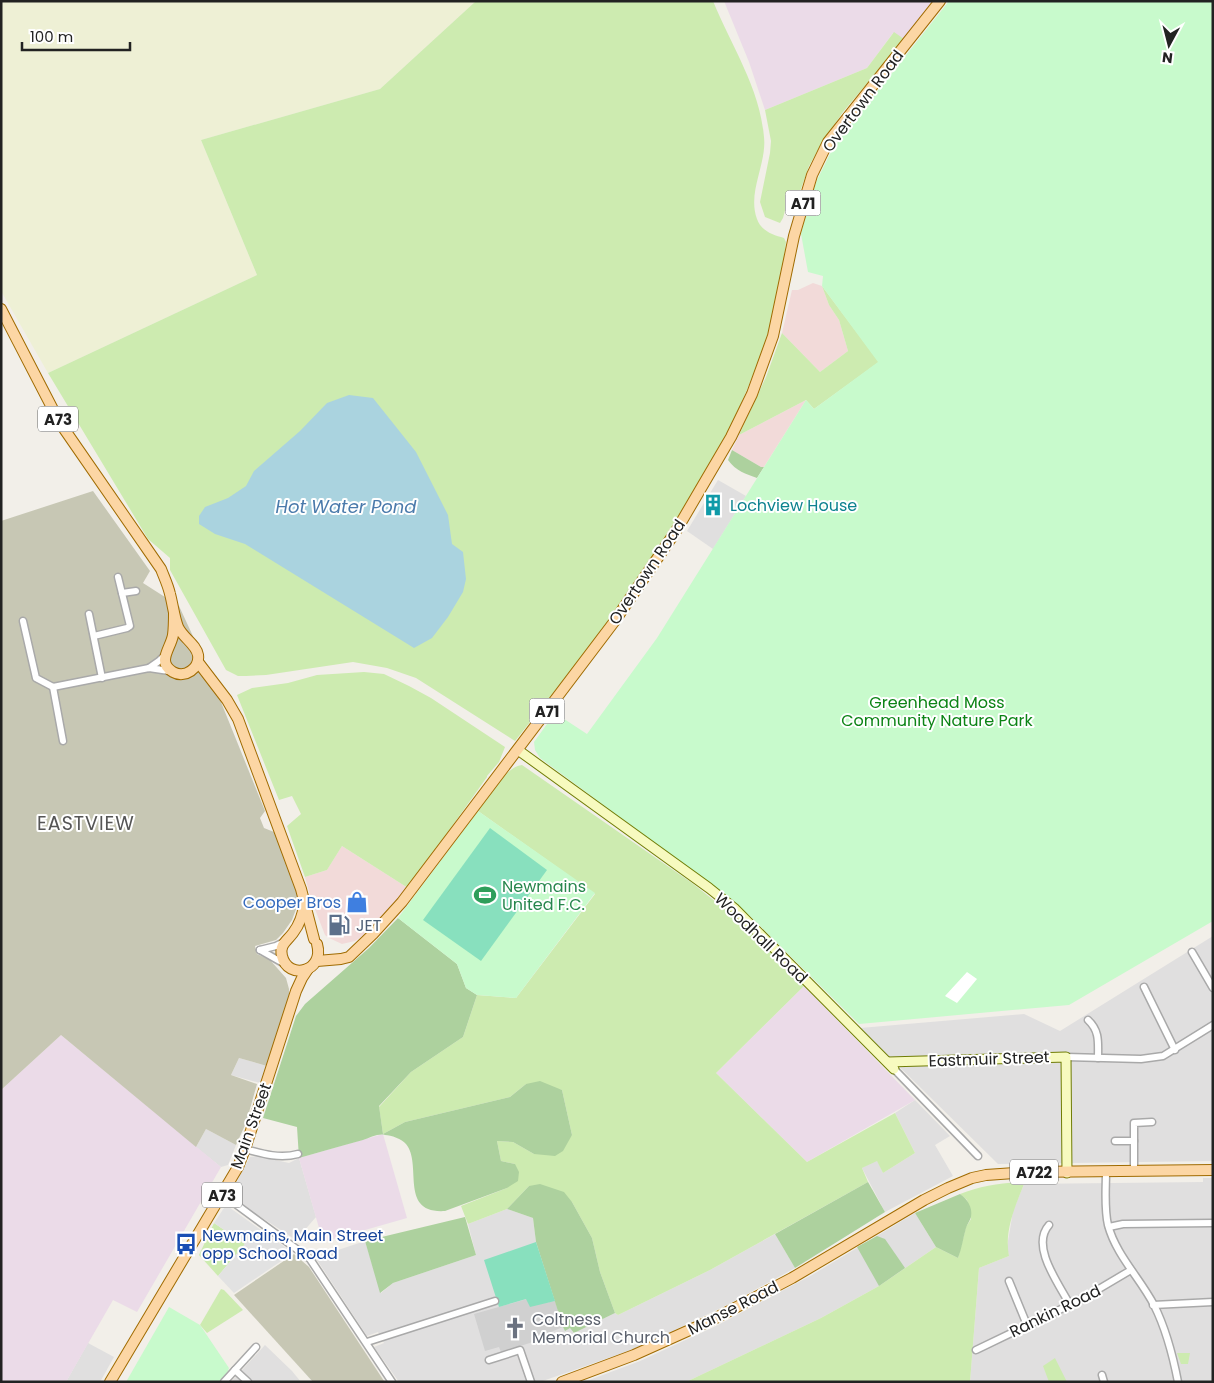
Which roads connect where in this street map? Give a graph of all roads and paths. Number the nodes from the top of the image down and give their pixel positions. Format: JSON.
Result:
{"nodes":[{"id":1,"x":940,"y":1,"type":"edge"},
{"id":2,"x":1,"y":309,"type":"edge"},
{"id":3,"x":118,"y":577,"type":"dead end"},
{"id":4,"x":136,"y":591,"type":"dead end"},
{"id":5,"x":122,"y":593,"type":"junction"},
{"id":6,"x":174,"y":612,"type":"junction"},
{"id":7,"x":89,"y":614,"type":"dead end"},
{"id":8,"x":23,"y":621,"type":"dead end"},
{"id":9,"x":94,"y":636,"type":"junction"},
{"id":10,"x":189,"y":642,"type":"junction"},
{"id":11,"x":171,"y":644,"type":"junction"},
{"id":12,"x":165,"y":655,"type":"junction"},
{"id":13,"x":198,"y":662,"type":"junction"},
{"id":14,"x":149,"y":668,"type":"junction"},
{"id":15,"x":172,"y":672,"type":"junction"},
{"id":16,"x":190,"y":672,"type":"junction"},
{"id":17,"x":102,"y":678,"type":"junction"},
{"id":18,"x":53,"y":687,"type":"junction"},
{"id":19,"x":217,"y":688,"type":"junction"},
{"id":20,"x":63,"y":741,"type":"dead end"},
{"id":21,"x":518,"y":750,"type":"junction"},
{"id":22,"x":305,"y":901,"type":"junction"},
{"id":23,"x":288,"y":938,"type":"junction"},
{"id":24,"x":316,"y":942,"type":"junction"},
{"id":25,"x":1192,"y":952,"type":"dead end"},
{"id":26,"x":335,"y":959,"type":"junction"},
{"id":27,"x":316,"y":961,"type":"junction"},
{"id":28,"x":287,"y":966,"type":"junction"},
{"id":29,"x":308,"y":969,"type":"junction"},
{"id":30,"x":1144,"y":987,"type":"dead end"},
{"id":31,"x":1213,"y":988,"type":"edge"},
{"id":32,"x":296,"y":991,"type":"junction"},
{"id":33,"x":1088,"y":1020,"type":"dead end"},
{"id":34,"x":1213,"y":1025,"type":"edge"},
{"id":35,"x":1175,"y":1050,"type":"junction"},
{"id":36,"x":1066,"y":1057,"type":"junction"},
{"id":37,"x":1098,"y":1058,"type":"junction"},
{"id":38,"x":891,"y":1066,"type":"junction"},
{"id":39,"x":1152,"y":1122,"type":"dead end"},
{"id":40,"x":1115,"y":1142,"type":"dead end"},
{"id":41,"x":1134,"y":1142,"type":"junction"},
{"id":42,"x":245,"y":1150,"type":"junction"},
{"id":43,"x":298,"y":1154,"type":"dead end"},
{"id":44,"x":978,"y":1156,"type":"dead end"},
{"id":45,"x":1213,"y":1170,"type":"edge"},
{"id":46,"x":1134,"y":1171,"type":"junction"},
{"id":47,"x":1106,"y":1172,"type":"junction"},
{"id":48,"x":1067,"y":1173,"type":"junction"},
{"id":49,"x":222,"y":1194,"type":"junction"},
{"id":50,"x":1213,"y":1223,"type":"edge"},
{"id":51,"x":1049,"y":1225,"type":"dead end"},
{"id":52,"x":1109,"y":1227,"type":"junction"},
{"id":53,"x":1131,"y":1270,"type":"junction"},
{"id":54,"x":1009,"y":1281,"type":"dead end"},
{"id":55,"x":495,"y":1301,"type":"dead end"},
{"id":56,"x":1213,"y":1302,"type":"edge"},
{"id":57,"x":1070,"y":1305,"type":"junction"},
{"id":58,"x":1154,"y":1305,"type":"junction"},
{"id":59,"x":1027,"y":1326,"type":"junction"},
{"id":60,"x":367,"y":1342,"type":"junction"},
{"id":61,"x":256,"y":1346,"type":"dead end"},
{"id":62,"x":976,"y":1350,"type":"dead end"},
{"id":63,"x":489,"y":1360,"type":"dead end"},
{"id":64,"x":235,"y":1370,"type":"junction"},
{"id":65,"x":110,"y":1382,"type":"edge"},
{"id":66,"x":224,"y":1382,"type":"edge"},
{"id":67,"x":248,"y":1382,"type":"edge"},
{"id":68,"x":392,"y":1382,"type":"edge"},
{"id":69,"x":531,"y":1382,"type":"edge"},
{"id":70,"x":562,"y":1382,"type":"edge"},
{"id":71,"x":1178,"y":1382,"type":"edge"}],
"edges":[{"from":1,"to":21,"type":"main road","name":"Overtown Road","number":"A71"},
{"from":2,"to":6,"type":"main road","number":"A73"},
{"from":3,"to":5,"type":"street"},
{"from":4,"to":5,"type":"street"},
{"from":5,"to":9,"type":"street"},
{"from":6,"to":10,"type":"main road"},
{"from":6,"to":11,"type":"main road"},
{"from":7,"to":9,"type":"street"},
{"from":8,"to":18,"type":"street"},
{"from":9,"to":17,"type":"street"},
{"from":10,"to":11,"type":"main road"},
{"from":10,"to":13,"type":"main road"},
{"from":11,"to":12,"type":"main road"},
{"from":12,"to":14,"type":"street"},
{"from":12,"to":15,"type":"main road"},
{"from":13,"to":16,"type":"main road"},
{"from":13,"to":19,"type":"main road"},
{"from":14,"to":15,"type":"street"},
{"from":14,"to":17,"type":"street"},
{"from":15,"to":16,"type":"main road"},
{"from":16,"to":19,"type":"main road"},
{"from":17,"to":18,"type":"street"},
{"from":18,"to":20,"type":"street"},
{"from":19,"to":22,"type":"main road"},
{"from":21,"to":26,"type":"main road","name":"Overtown Road","number":"A71"},
{"from":21,"to":38,"type":"street","name":"Woodhall Road"},
{"from":22,"to":23,"type":"main road"},
{"from":22,"to":24,"type":"main road"},
{"from":23,"to":24,"type":"main road"},
{"from":23,"to":28,"type":"main road"},
{"from":23,"to":28,"type":"street"},
{"from":24,"to":26,"type":"main road"},
{"from":24,"to":27,"type":"main road"},
{"from":25,"to":31,"type":"street"},
{"from":26,"to":27,"type":"main road","name":"Overtown Road","number":"A71"},
{"from":27,"to":29,"type":"main road","number":"A73"},
{"from":28,"to":29,"type":"main road"},
{"from":28,"to":32,"type":"main road"},
{"from":29,"to":32,"type":"main road","name":"Main Street","number":"A73"},
{"from":30,"to":35,"type":"street"},
{"from":32,"to":42,"type":"main road","name":"Main Street","number":"A73"},
{"from":33,"to":37,"type":"street"},
{"from":34,"to":35,"type":"street"},
{"from":35,"to":37,"type":"street"},
{"from":36,"to":37,"type":"street"},
{"from":36,"to":38,"type":"street","name":"Eastmuir Street"},
{"from":36,"to":48,"type":"street","name":"Eastmuir Street"},
{"from":38,"to":44,"type":"street","name":"Woodhall Road"},
{"from":39,"to":41,"type":"street"},
{"from":40,"to":41,"type":"street"},
{"from":41,"to":46,"type":"street"},
{"from":42,"to":43,"type":"street"},
{"from":42,"to":49,"type":"main road","name":"Main Street","number":"A73"},
{"from":45,"to":46,"type":"main road","number":"A722"},
{"from":46,"to":47,"type":"main road","number":"A722"},
{"from":47,"to":48,"type":"main road","number":"A722"},
{"from":47,"to":52,"type":"street"},
{"from":48,"to":70,"type":"main road","name":"Manse Road","number":"A722"},
{"from":49,"to":60,"type":"street"},
{"from":49,"to":65,"type":"main road","name":"Main Street","number":"A73"},
{"from":50,"to":52,"type":"street"},
{"from":51,"to":57,"type":"street"},
{"from":52,"to":53,"type":"street"},
{"from":53,"to":57,"type":"street","name":"Rankin Road"},
{"from":53,"to":58,"type":"street"},
{"from":54,"to":59,"type":"street"},
{"from":55,"to":60,"type":"street"},
{"from":56,"to":58,"type":"street"},
{"from":57,"to":59,"type":"street","name":"Rankin Road"},
{"from":58,"to":71,"type":"street"},
{"from":59,"to":62,"type":"street","name":"Rankin Road"},
{"from":60,"to":68,"type":"street"},
{"from":61,"to":64,"type":"street"},
{"from":63,"to":69,"type":"street"},
{"from":64,"to":66,"type":"street"},
{"from":64,"to":67,"type":"street"}]}
